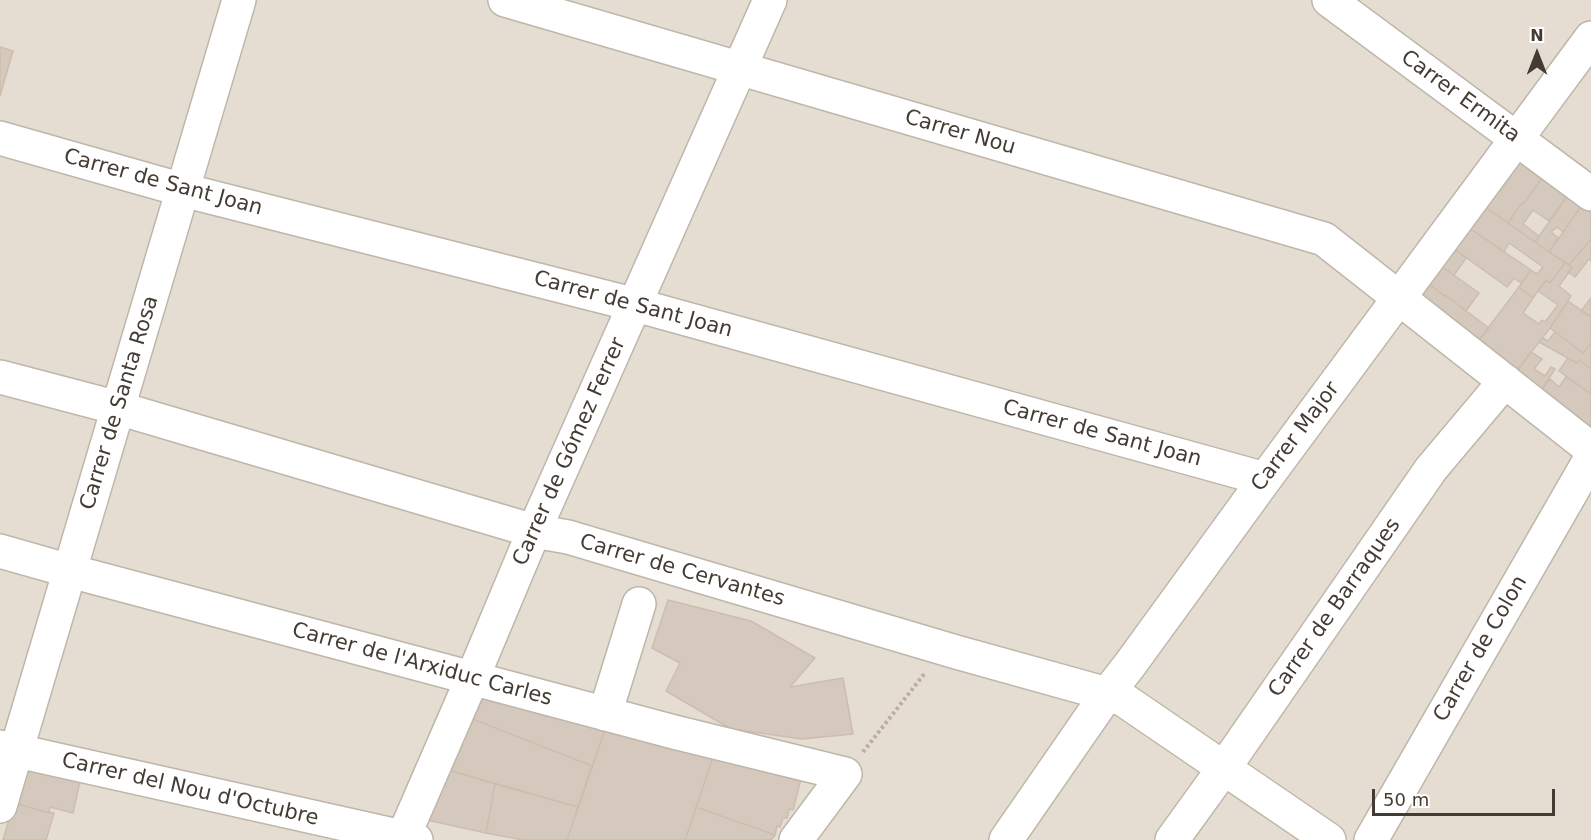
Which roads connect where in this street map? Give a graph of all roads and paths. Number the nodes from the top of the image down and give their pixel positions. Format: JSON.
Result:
{"nodes":[{"id":1,"x":239,"y":0,"type":"edge"},
{"id":2,"x":505,"y":0,"type":"edge"},
{"id":3,"x":770,"y":0,"type":"edge"},
{"id":4,"x":1329,"y":0,"type":"edge"},
{"id":5,"x":1591,"y":38,"type":"edge"},
{"id":6,"x":739,"y":69,"type":"junction"},
{"id":7,"x":0,"y":138,"type":"edge"},
{"id":8,"x":1517,"y":139,"type":"junction"},
{"id":9,"x":183,"y":190,"type":"junction"},
{"id":10,"x":1591,"y":194,"type":"edge"},
{"id":11,"x":1400,"y":298,"type":"junction"},
{"id":12,"x":636,"y":305,"type":"junction"},
{"id":13,"x":0,"y":377,"type":"edge"},
{"id":14,"x":1505,"y":381,"type":"junction"},
{"id":15,"x":118,"y":408,"type":"junction"},
{"id":16,"x":1591,"y":449,"type":"edge"},
{"id":17,"x":1591,"y":458,"type":"edge"},
{"id":18,"x":1265,"y":479,"type":"junction"},
{"id":19,"x":534,"y":531,"type":"junction"},
{"id":20,"x":0,"y":551,"type":"edge"},
{"id":21,"x":70,"y":571,"type":"junction"},
{"id":22,"x":639,"y":604,"type":"dead end"},
{"id":23,"x":944,"y":649,"type":"junction"},
{"id":24,"x":472,"y":679,"type":"junction"},
{"id":25,"x":1107,"y":694,"type":"junction"},
{"id":26,"x":605,"y":714,"type":"junction"},
{"id":27,"x":8,"y":749,"type":"edge"},
{"id":28,"x":1224,"y":768,"type":"junction"},
{"id":29,"x":846,"y":774,"type":"junction"},
{"id":30,"x":0,"y":806,"type":"edge"},
{"id":31,"x":407,"y":839,"type":"edge"},
{"id":32,"x":796,"y":840,"type":"edge"},
{"id":33,"x":1006,"y":840,"type":"edge"},
{"id":34,"x":1172,"y":840,"type":"edge"},
{"id":35,"x":1329,"y":840,"type":"edge"},
{"id":36,"x":1371,"y":840,"type":"edge"}],
"edges":[{"from":1,"to":9,"type":"street","name":"Carrer de Santa Rosa"},
{"from":2,"to":6,"type":"street","name":"Carrer Nou"},
{"from":3,"to":6,"type":"street","name":"Carrer de Gómez Ferrer"},
{"from":4,"to":8,"type":"street","name":"Carrer Ermita"},
{"from":5,"to":8,"type":"street","name":"Carrer Major"},
{"from":6,"to":11,"type":"street","name":"Carrer Nou"},
{"from":6,"to":12,"type":"street","name":"Carrer de Gómez Ferrer"},
{"from":7,"to":9,"type":"street","name":"Carrer de Sant Joan"},
{"from":8,"to":10,"type":"street","name":"Carrer Ermita"},
{"from":8,"to":11,"type":"street","name":"Carrer Major"},
{"from":9,"to":12,"type":"street","name":"Carrer de Sant Joan"},
{"from":9,"to":15,"type":"street","name":"Carrer de Santa Rosa"},
{"from":11,"to":14,"type":"street","name":"Carrer Nou"},
{"from":11,"to":18,"type":"street","name":"Carrer Major"},
{"from":12,"to":18,"type":"street","name":"Carrer de Sant Joan"},
{"from":12,"to":19,"type":"street","name":"Carrer de Gómez Ferrer"},
{"from":13,"to":15,"type":"street","name":"Carrer de Cervantes"},
{"from":14,"to":16,"type":"street","name":"Carrer Nou"},
{"from":14,"to":28,"type":"street","name":"Carrer de Barraques"},
{"from":15,"to":19,"type":"street","name":"Carrer de Cervantes"},
{"from":15,"to":21,"type":"street","name":"Carrer de Santa Rosa"},
{"from":17,"to":36,"type":"street","name":"Carrer de Colon"},
{"from":18,"to":25,"type":"street","name":"Carrer Major"},
{"from":19,"to":23,"type":"street","name":"Carrer de Cervantes"},
{"from":19,"to":24,"type":"street","name":"Carrer de Gómez Ferrer"},
{"from":20,"to":21,"type":"street","name":"Carrer de l'Arxiduc Carles"},
{"from":21,"to":24,"type":"street","name":"Carrer de l'Arxiduc Carles"},
{"from":21,"to":27,"type":"street","name":"Carrer de Santa Rosa"},
{"from":22,"to":26,"type":"street"},
{"from":23,"to":25,"type":"street","name":"Carrer de Cervantes"},
{"from":23,"to":29,"type":"path"},
{"from":24,"to":26,"type":"street","name":"Carrer de l'Arxiduc Carles"},
{"from":24,"to":31,"type":"street","name":"Carrer de Gómez Ferrer"},
{"from":25,"to":28,"type":"street","name":"Carrer de Cervantes"},
{"from":25,"to":33,"type":"street","name":"Carrer Major"},
{"from":26,"to":29,"type":"street","name":"Carrer de l'Arxiduc Carles"},
{"from":27,"to":30,"type":"street","name":"Carrer de Santa Rosa"},
{"from":27,"to":31,"type":"street","name":"Carrer del Nou d'Octubre"},
{"from":28,"to":34,"type":"street","name":"Carrer de Barraques"},
{"from":28,"to":35,"type":"street","name":"Carrer de Cervantes"},
{"from":29,"to":32,"type":"street"}]}
